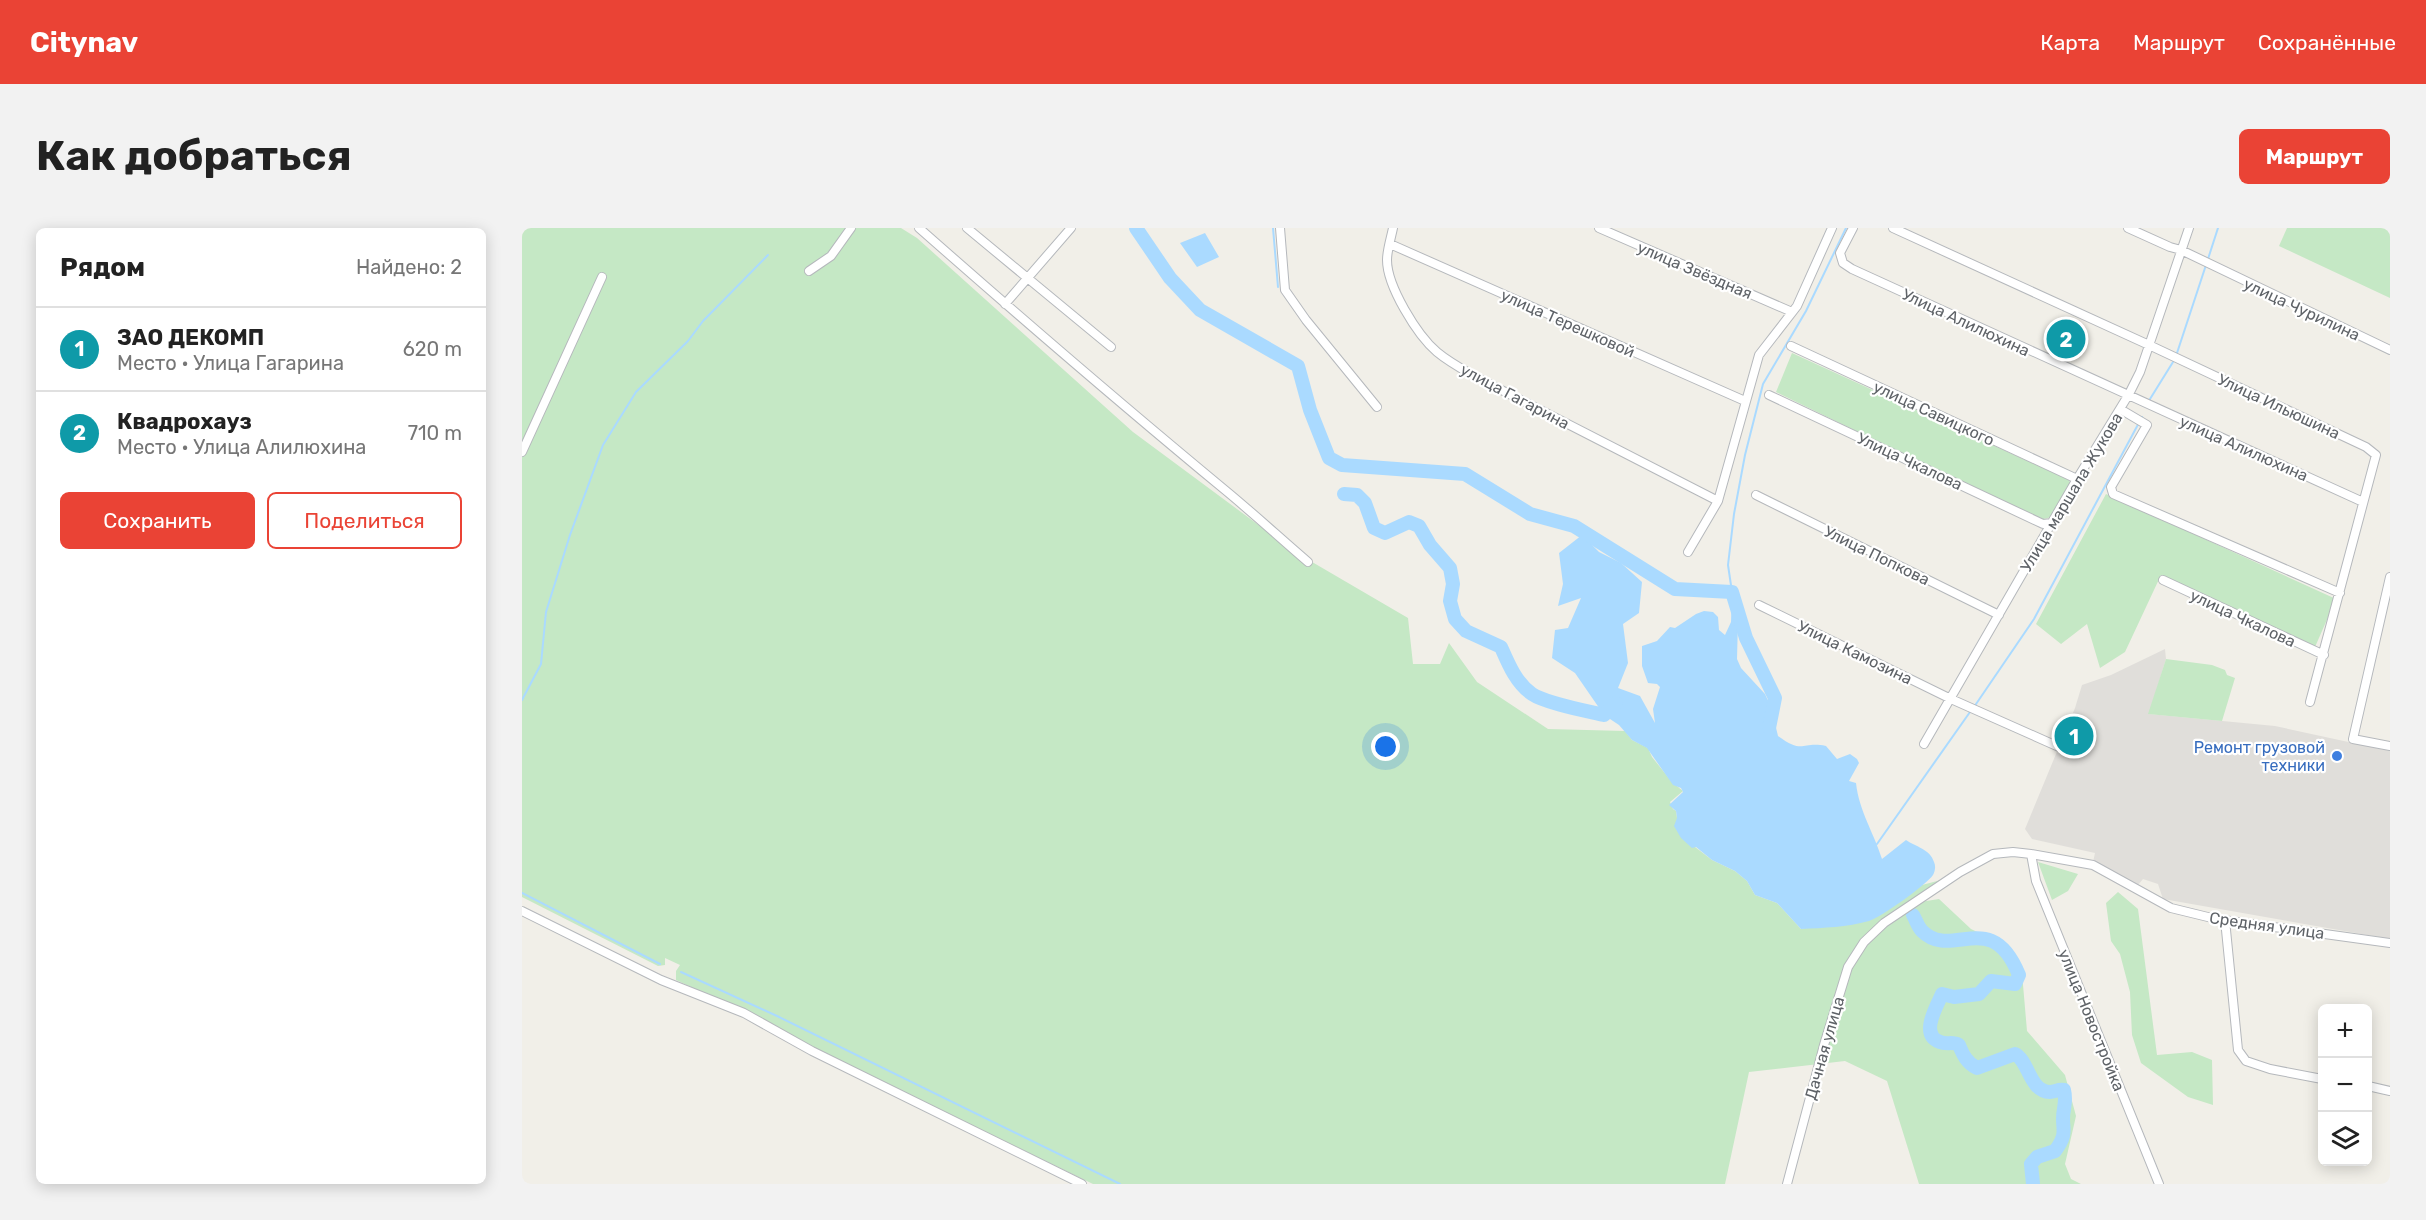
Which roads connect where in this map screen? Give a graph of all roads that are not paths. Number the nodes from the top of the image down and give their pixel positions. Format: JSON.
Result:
{"nodes":[{"id":1,"x":851,"y":228,"type":"edge"},
{"id":2,"x":919,"y":228,"type":"edge"},
{"id":3,"x":967,"y":228,"type":"edge"},
{"id":4,"x":1071,"y":228,"type":"edge"},
{"id":5,"x":1280,"y":228,"type":"edge"},
{"id":6,"x":1393,"y":228,"type":"edge"},
{"id":7,"x":1599,"y":228,"type":"edge"},
{"id":8,"x":1832,"y":228,"type":"edge"},
{"id":9,"x":1853,"y":228,"type":"edge"},
{"id":10,"x":1893,"y":228,"type":"edge"},
{"id":11,"x":2128,"y":228,"type":"edge"},
{"id":12,"x":2189,"y":228,"type":"edge"},
{"id":13,"x":1390,"y":244,"type":"junction"},
{"id":14,"x":2181,"y":250,"type":"junction"},
{"id":15,"x":809,"y":272,"type":"dead end"},
{"id":16,"x":602,"y":277,"type":"dead end"},
{"id":17,"x":1027,"y":278,"type":"junction"},
{"id":18,"x":1005,"y":304,"type":"junction"},
{"id":19,"x":1792,"y":312,"type":"junction"},
{"id":20,"x":2149,"y":345,"type":"junction"},
{"id":21,"x":1791,"y":346,"type":"dead end"},
{"id":22,"x":1111,"y":348,"type":"dead end"},
{"id":23,"x":2390,"y":350,"type":"edge"},
{"id":24,"x":2127,"y":394,"type":"junction"},
{"id":25,"x":1769,"y":395,"type":"dead end"},
{"id":26,"x":1745,"y":401,"type":"junction"},
{"id":27,"x":1377,"y":407,"type":"dead end"},
{"id":28,"x":2120,"y":409,"type":"junction"},
{"id":29,"x":522,"y":452,"type":"edge"},
{"id":30,"x":2077,"y":479,"type":"junction"},
{"id":31,"x":1756,"y":495,"type":"dead end"},
{"id":32,"x":1719,"y":501,"type":"junction"},
{"id":33,"x":2363,"y":502,"type":"junction"},
{"id":34,"x":2052,"y":523,"type":"junction"},
{"id":35,"x":1688,"y":552,"type":"dead end"},
{"id":36,"x":1308,"y":561,"type":"dead end"},
{"id":37,"x":2390,"y":577,"type":"edge"},
{"id":38,"x":2163,"y":580,"type":"dead end"},
{"id":39,"x":2340,"y":592,"type":"junction"},
{"id":40,"x":1759,"y":605,"type":"dead end"},
{"id":41,"x":1999,"y":615,"type":"junction"},
{"id":42,"x":2324,"y":656,"type":"junction"},
{"id":43,"x":1951,"y":699,"type":"junction"},
{"id":44,"x":2310,"y":702,"type":"dead end"},
{"id":45,"x":1924,"y":744,"type":"dead end"},
{"id":46,"x":2390,"y":746,"type":"edge"},
{"id":47,"x":2059,"y":747,"type":"dead end"},
{"id":48,"x":2031,"y":854,"type":"junction"},
{"id":49,"x":522,"y":911,"type":"edge"},
{"id":50,"x":2225,"y":920,"type":"junction"},
{"id":51,"x":2390,"y":943,"type":"edge"},
{"id":52,"x":2318,"y":1078,"type":"edge"},
{"id":53,"x":2372,"y":1087,"type":"edge"},
{"id":54,"x":2390,"y":1091,"type":"edge"},
{"id":55,"x":1082,"y":1184,"type":"edge"},
{"id":56,"x":1787,"y":1184,"type":"edge"},
{"id":57,"x":2159,"y":1184,"type":"edge"}],
"edges":[{"from":1,"to":15,"type":"street"},
{"from":2,"to":18,"type":"street"},
{"from":3,"to":17,"type":"street"},
{"from":4,"to":17,"type":"street"},
{"from":5,"to":27,"type":"street"},
{"from":6,"to":13,"type":"street","name":"улица Гагарина"},
{"from":7,"to":19,"type":"street","name":"улица Звёздная"},
{"from":8,"to":19,"type":"street"},
{"from":9,"to":24,"type":"street","name":"Улица Алилюхина"},
{"from":10,"to":20,"type":"street"},
{"from":11,"to":14,"type":"street"},
{"from":12,"to":14,"type":"street","name":"Улица маршала Жукова"},
{"from":13,"to":26,"type":"street","name":"улица Терешковой"},
{"from":13,"to":32,"type":"street","name":"улица Гагарина"},
{"from":14,"to":20,"type":"street","name":"Улица маршала Жукова"},
{"from":14,"to":23,"type":"street","name":"улица Чурилина"},
{"from":16,"to":29,"type":"street"},
{"from":17,"to":18,"type":"street"},
{"from":17,"to":22,"type":"street"},
{"from":18,"to":36,"type":"street"},
{"from":19,"to":26,"type":"street"},
{"from":20,"to":24,"type":"street","name":"Улица маршала Жукова"},
{"from":20,"to":33,"type":"street","name":"Улица Ильюшина"},
{"from":21,"to":30,"type":"street","name":"улица Савицкого"},
{"from":24,"to":28,"type":"street","name":"Улица маршала Жукова"},
{"from":24,"to":33,"type":"street","name":"улица Алилюхина"},
{"from":25,"to":34,"type":"street","name":"Улица Чкалова"},
{"from":26,"to":32,"type":"street"},
{"from":28,"to":30,"type":"street","name":"Улица маршала Жукова"},
{"from":28,"to":39,"type":"street"},
{"from":30,"to":34,"type":"street","name":"Улица маршала Жукова"},
{"from":31,"to":41,"type":"street","name":"Улица Попкова"},
{"from":32,"to":35,"type":"street"},
{"from":33,"to":39,"type":"street"},
{"from":34,"to":41,"type":"street","name":"Улица маршала Жукова"},
{"from":37,"to":46,"type":"street"},
{"from":38,"to":42,"type":"street","name":"улица Чкалова"},
{"from":39,"to":42,"type":"street"},
{"from":40,"to":43,"type":"street","name":"Улица Камозина"},
{"from":41,"to":43,"type":"street","name":"Улица маршала Жукова"},
{"from":42,"to":44,"type":"street"},
{"from":43,"to":45,"type":"street","name":"Улица маршала Жукова"},
{"from":43,"to":47,"type":"street","name":"Улица Камозина"},
{"from":48,"to":50,"type":"street","name":"Средняя улица"},
{"from":48,"to":56,"type":"street","name":"Дачная улица"},
{"from":48,"to":57,"type":"street","name":"улица Новостройка"},
{"from":49,"to":55,"type":"street"},
{"from":50,"to":51,"type":"street","name":"Средняя улица"},
{"from":50,"to":52,"type":"street"},
{"from":53,"to":54,"type":"street"}]}
